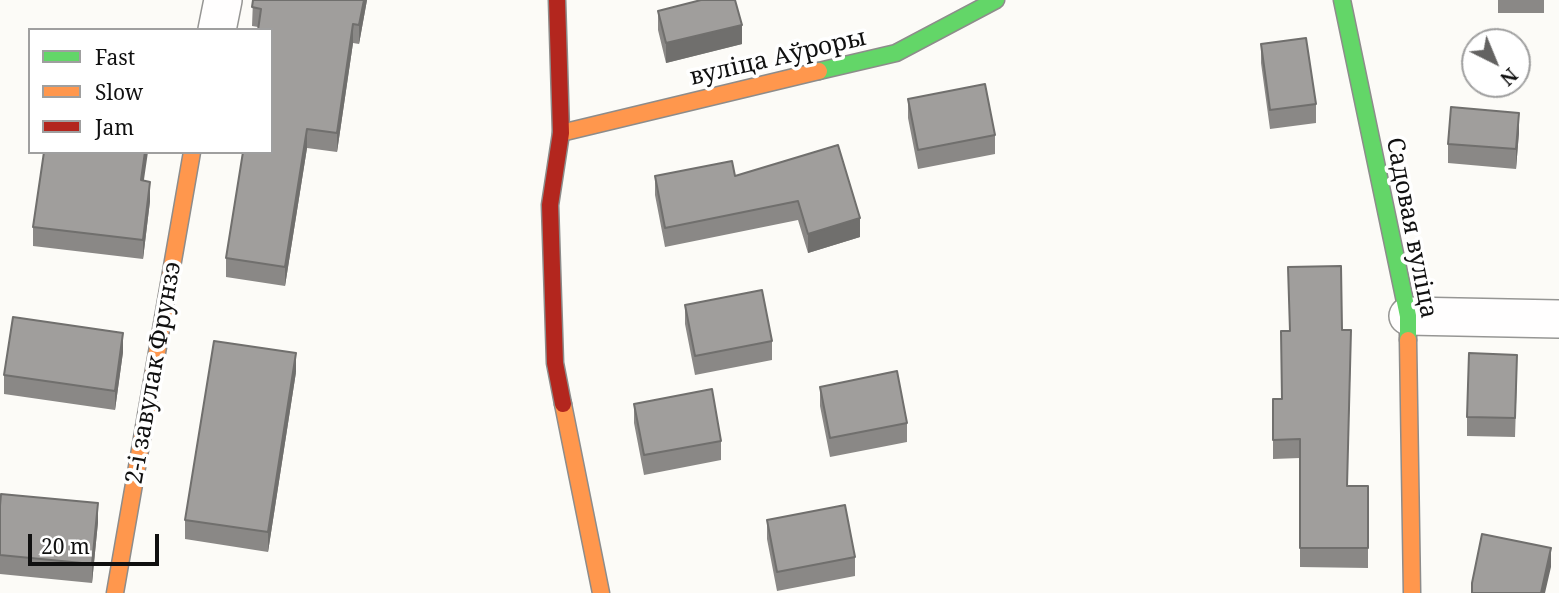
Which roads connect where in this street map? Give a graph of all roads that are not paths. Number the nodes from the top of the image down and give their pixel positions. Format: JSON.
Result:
{"nodes":[{"id":1,"x":223,"y":0,"type":"edge"},
{"id":2,"x":557,"y":0,"type":"edge"},
{"id":3,"x":996,"y":0,"type":"edge"},
{"id":4,"x":1342,"y":0,"type":"edge"},
{"id":5,"x":217,"y":28,"type":"edge"},
{"id":6,"x":561,"y":133,"type":"junction"},
{"id":7,"x":192,"y":154,"type":"edge"},
{"id":8,"x":1408,"y":316,"type":"junction"},
{"id":9,"x":1559,"y":319,"type":"edge"},
{"id":10,"x":115,"y":593,"type":"edge"},
{"id":11,"x":601,"y":593,"type":"edge"},
{"id":12,"x":1412,"y":593,"type":"edge"}],
"edges":[{"from":1,"to":5,"type":"street"},
{"from":2,"to":6,"type":"street"},
{"from":3,"to":6,"type":"street","name":"вуліца Аўроры"},
{"from":4,"to":8,"type":"street","name":"Садовая вуліца"},
{"from":6,"to":11,"type":"street"},
{"from":7,"to":10,"type":"street","name":"2-і завулак Фрунзэ"},
{"from":8,"to":9,"type":"street"},
{"from":8,"to":12,"type":"street","name":"Садовая вуліца"}]}
